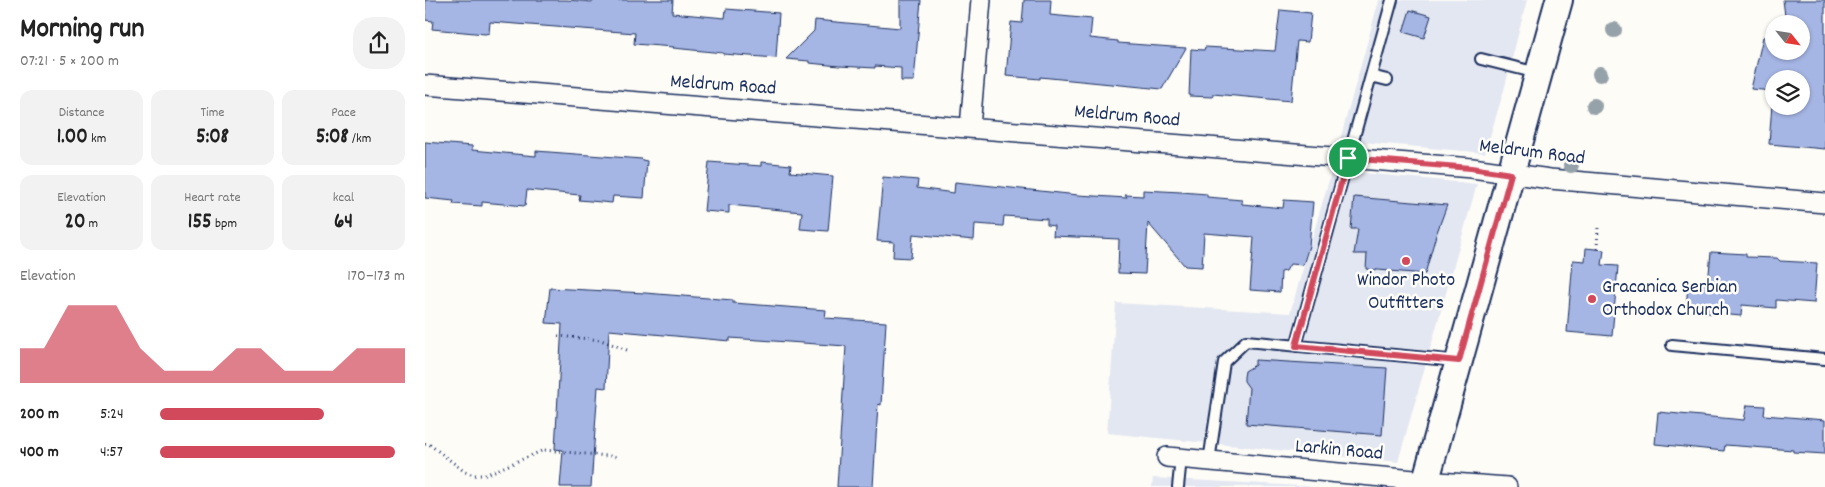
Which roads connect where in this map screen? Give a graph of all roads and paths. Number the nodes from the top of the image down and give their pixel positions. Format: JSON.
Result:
{"nodes":[{"id":1,"x":981,"y":0,"type":"edge"},
{"id":2,"x":1392,"y":0,"type":"edge"},
{"id":3,"x":1559,"y":0,"type":"edge"},
{"id":4,"x":1481,"y":59,"type":"dead end"},
{"id":5,"x":1539,"y":73,"type":"junction"},
{"id":6,"x":1371,"y":76,"type":"junction"},
{"id":7,"x":1387,"y":80,"type":"dead end"},
{"id":8,"x":425,"y":85,"type":"edge"},
{"id":9,"x":970,"y":127,"type":"junction"},
{"id":10,"x":1348,"y":158,"type":"junction"},
{"id":11,"x":1511,"y":174,"type":"junction"},
{"id":12,"x":1825,"y":203,"type":"edge"},
{"id":13,"x":1598,"y":226,"type":"dead end"},
{"id":14,"x":1597,"y":249,"type":"dead end"},
{"id":15,"x":558,"y":336,"type":"dead end"},
{"id":16,"x":1672,"y":345,"type":"dead end"},
{"id":17,"x":1296,"y":346,"type":"junction"},
{"id":18,"x":627,"y":350,"type":"dead end"},
{"id":19,"x":1825,"y":359,"type":"edge"},
{"id":20,"x":1459,"y":361,"type":"junction"},
{"id":21,"x":425,"y":444,"type":"edge"},
{"id":22,"x":619,"y":457,"type":"dead end"},
{"id":23,"x":1174,"y":458,"type":"joint"},
{"id":24,"x":1209,"y":461,"type":"junction"},
{"id":25,"x":1424,"y":484,"type":"edge"},
{"id":26,"x":1178,"y":487,"type":"edge"},
{"id":27,"x":1507,"y":487,"type":"edge"}],
"edges":[{"from":1,"to":9,"type":"street"},
{"from":2,"to":6,"type":"lane"},
{"from":3,"to":5,"type":"main road"},
{"from":4,"to":5,"type":"lane"},
{"from":5,"to":11,"type":"main road"},
{"from":6,"to":7,"type":"lane"},
{"from":6,"to":10,"type":"lane"},
{"from":8,"to":9,"type":"street","name":"Meldrum Road"},
{"from":9,"to":10,"type":"street","name":"Meldrum Road"},
{"from":10,"to":11,"type":"street","name":"Meldrum Road"},
{"from":10,"to":17,"type":"lane"},
{"from":11,"to":12,"type":"street","name":"Meldrum Road"},
{"from":11,"to":20,"type":"main road"},
{"from":13,"to":14,"type":"path"},
{"from":15,"to":18,"type":"path"},
{"from":16,"to":19,"type":"lane"},
{"from":17,"to":20,"type":"lane"},
{"from":17,"to":24,"type":"lane"},
{"from":20,"to":25,"type":"main road"},
{"from":21,"to":22,"type":"path"},
{"from":23,"to":24,"type":"street","name":"Larkin Road"},
{"from":23,"to":26,"type":"lane"},
{"from":24,"to":25,"type":"street","name":"Larkin Road"},
{"from":25,"to":27,"type":"street","name":"Larkin Road"}]}
